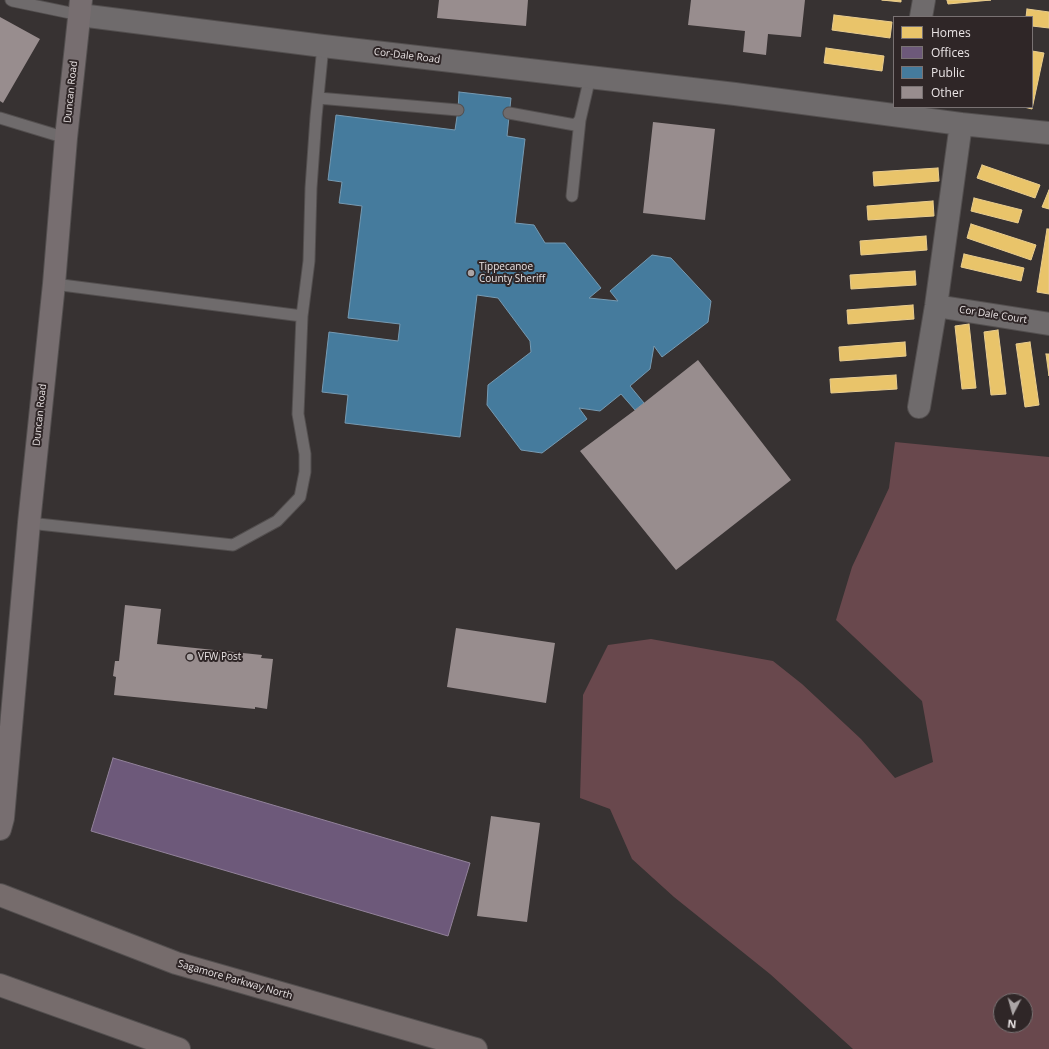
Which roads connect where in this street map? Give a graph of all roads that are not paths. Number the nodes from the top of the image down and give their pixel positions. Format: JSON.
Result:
{"nodes":[{"id":1,"x":11,"y":0,"type":"edge"},
{"id":2,"x":924,"y":0,"type":"edge"},
{"id":3,"x":80,"y":7,"type":"edge"},
{"id":4,"x":921,"y":16,"type":"edge"},
{"id":5,"x":323,"y":46,"type":"junction"},
{"id":6,"x":590,"y":77,"type":"junction"},
{"id":7,"x":318,"y":98,"type":"junction"},
{"id":8,"x":458,"y":110,"type":"dead end"},
{"id":9,"x":905,"y":112,"type":"edge"},
{"id":10,"x":509,"y":113,"type":"dead end"},
{"id":11,"x":0,"y":118,"type":"edge"},
{"id":12,"x":580,"y":120,"type":"junction"},
{"id":13,"x":961,"y":124,"type":"junction"},
{"id":14,"x":1049,"y":134,"type":"edge"},
{"id":15,"x":66,"y":138,"type":"junction"},
{"id":16,"x":572,"y":196,"type":"dead end"},
{"id":17,"x":54,"y":284,"type":"junction"},
{"id":18,"x":936,"y":306,"type":"junction"},
{"id":19,"x":302,"y":316,"type":"junction"},
{"id":20,"x":1049,"y":324,"type":"edge"},
{"id":21,"x":919,"y":407,"type":"dead end"},
{"id":22,"x":29,"y":523,"type":"junction"},
{"id":23,"x":6,"y":714,"type":"edge"},
{"id":24,"x":0,"y":829,"type":"edge"},
{"id":25,"x":0,"y":895,"type":"edge"},
{"id":26,"x":0,"y":985,"type":"edge"},
{"id":27,"x":179,"y":1049,"type":"edge"},
{"id":28,"x":476,"y":1049,"type":"edge"}],
"edges":[{"from":1,"to":3,"type":"lane"},
{"from":2,"to":4,"type":"street"},
{"from":3,"to":5,"type":"street","name":"Cor-Dale Road"},
{"from":3,"to":15,"type":"main road","name":"Duncan Road"},
{"from":5,"to":6,"type":"street","name":"Cor-Dale Road"},
{"from":5,"to":7,"type":"lane"},
{"from":6,"to":9,"type":"street","name":"Cor-Dale Road"},
{"from":6,"to":12,"type":"lane"},
{"from":7,"to":8,"type":"lane"},
{"from":7,"to":19,"type":"lane"},
{"from":9,"to":13,"type":"street","name":"Cor-Dale Road"},
{"from":10,"to":12,"type":"lane"},
{"from":11,"to":15,"type":"lane"},
{"from":12,"to":16,"type":"lane"},
{"from":13,"to":14,"type":"street","name":"Cor-Dale Road"},
{"from":13,"to":18,"type":"street"},
{"from":15,"to":17,"type":"main road","name":"Duncan Road"},
{"from":17,"to":19,"type":"lane"},
{"from":17,"to":22,"type":"main road","name":"Duncan Road"},
{"from":18,"to":20,"type":"street","name":"Cor Dale Court"},
{"from":18,"to":21,"type":"street"},
{"from":19,"to":22,"type":"lane"},
{"from":22,"to":23,"type":"main road","name":"Duncan Road"},
{"from":23,"to":24,"type":"main road","name":"Duncan Road"},
{"from":25,"to":28,"type":"highway","name":"Sagamore Parkway North"},
{"from":26,"to":27,"type":"highway"}]}
